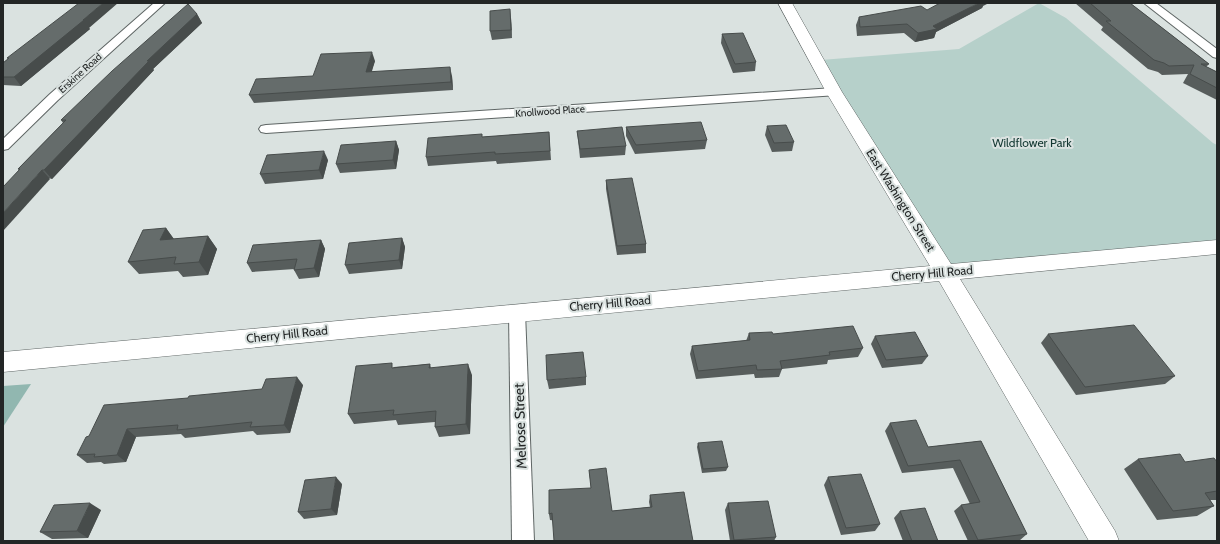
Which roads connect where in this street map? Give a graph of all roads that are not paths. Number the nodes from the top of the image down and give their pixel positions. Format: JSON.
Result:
{"nodes":[{"id":1,"x":160,"y":3,"type":"edge"},
{"id":2,"x":786,"y":3,"type":"edge"},
{"id":3,"x":1149,"y":3,"type":"edge"},
{"id":4,"x":1217,"y":55,"type":"edge"},
{"id":5,"x":834,"y":92,"type":"junction"},
{"id":6,"x":266,"y":129,"type":"dead end"},
{"id":7,"x":3,"y":146,"type":"edge"},
{"id":8,"x":1217,"y":247,"type":"edge"},
{"id":9,"x":945,"y":272,"type":"junction"},
{"id":10,"x":517,"y":312,"type":"junction"},
{"id":11,"x":3,"y":362,"type":"edge"},
{"id":12,"x":523,"y":541,"type":"edge"},
{"id":13,"x":1105,"y":541,"type":"edge"}],
"edges":[{"from":1,"to":7,"type":"street","name":"Erskine Road"},
{"from":2,"to":5,"type":"street","name":"East Washington Street"},
{"from":3,"to":4,"type":"street"},
{"from":5,"to":6,"type":"street","name":"Knollwood Place"},
{"from":5,"to":9,"type":"street","name":"East Washington Street"},
{"from":8,"to":9,"type":"street","name":"Cherry Hill Road"},
{"from":9,"to":10,"type":"street","name":"Cherry Hill Road"},
{"from":9,"to":13,"type":"street","name":"East Washington Street"},
{"from":10,"to":11,"type":"street","name":"Cherry Hill Road"},
{"from":10,"to":12,"type":"street","name":"Melrose Street"}]}
